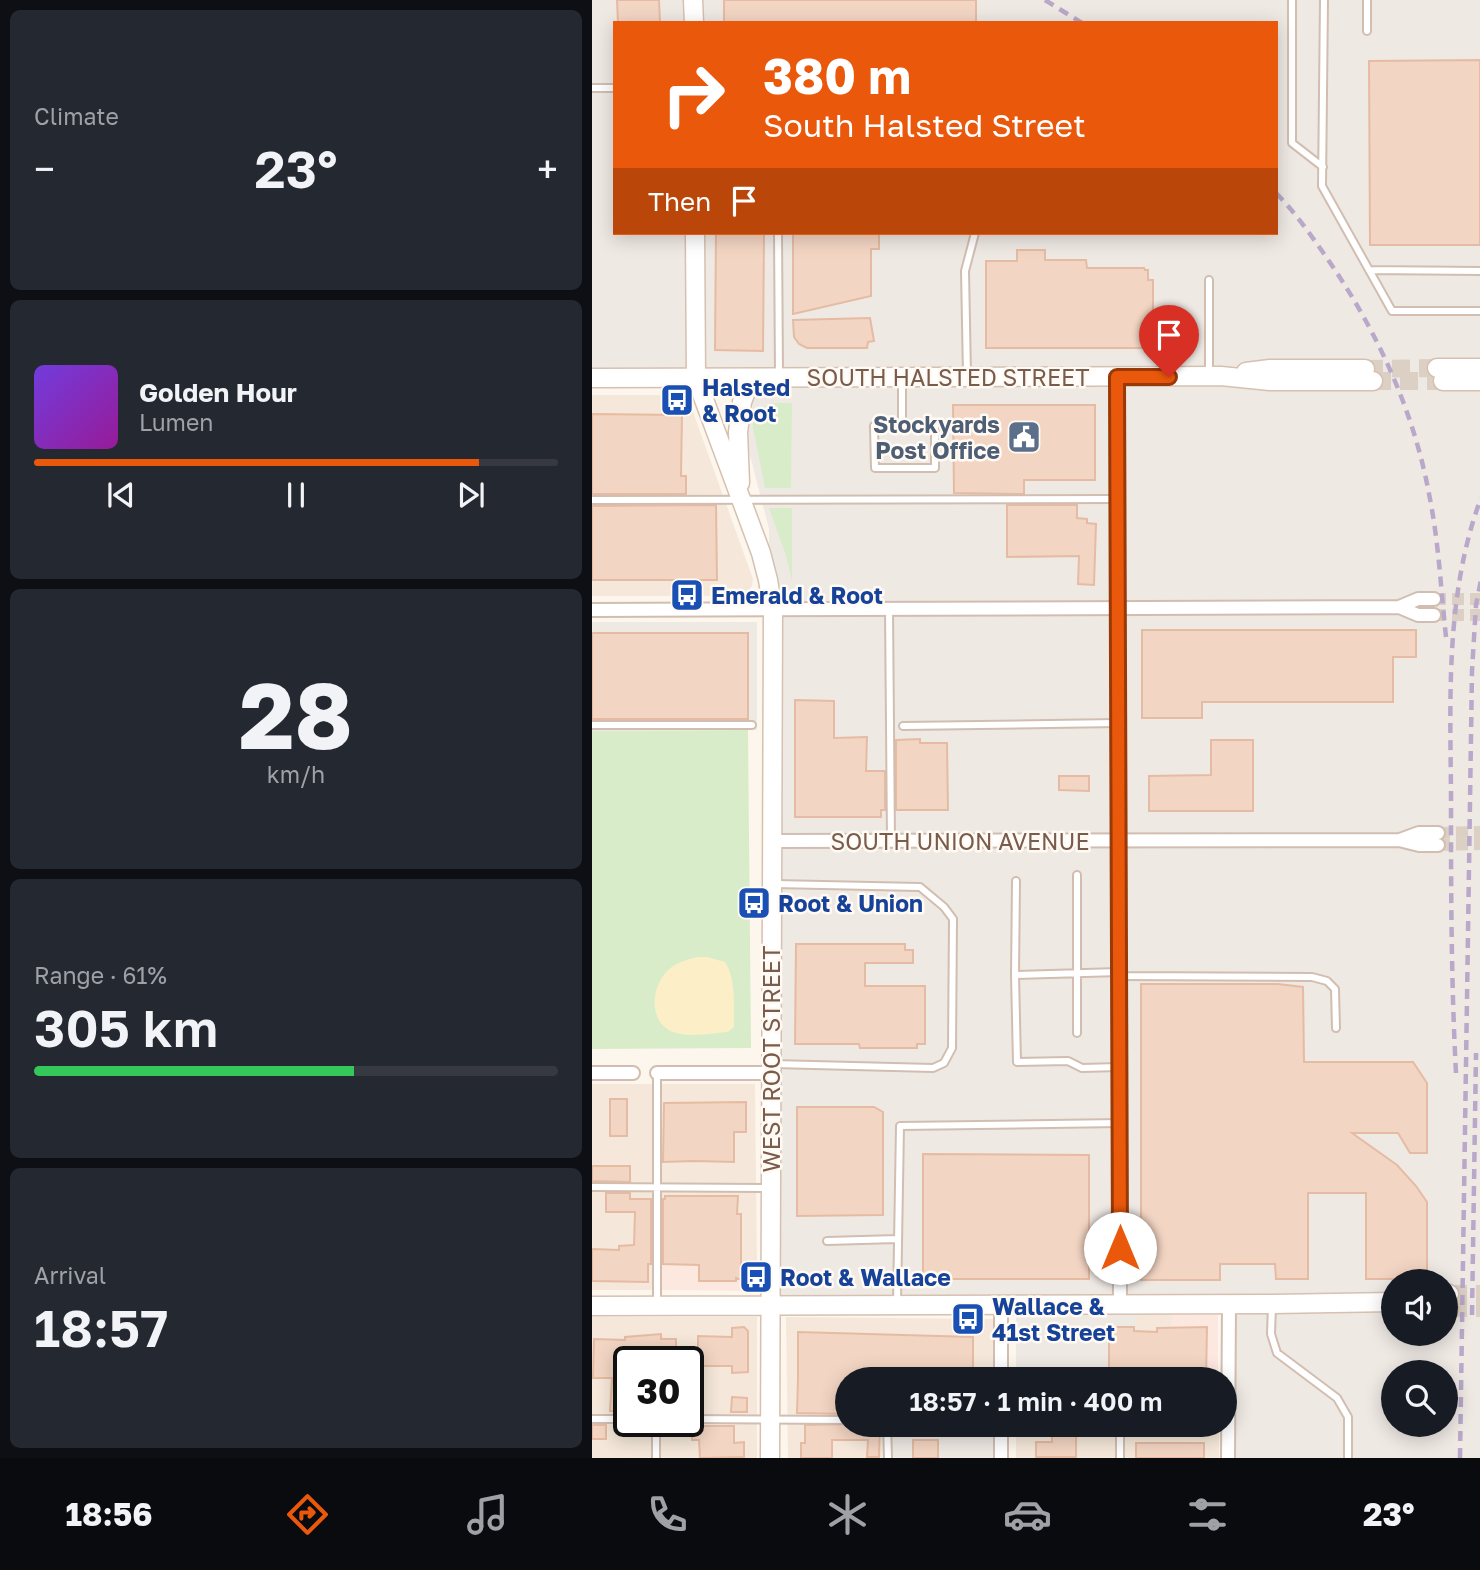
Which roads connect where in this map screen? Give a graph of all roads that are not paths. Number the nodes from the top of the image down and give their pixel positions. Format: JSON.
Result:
{"nodes":[{"id":1,"x":693,"y":0,"type":"edge"},
{"id":2,"x":1291,"y":0,"type":"edge"},
{"id":3,"x":1324,"y":0,"type":"edge"},
{"id":4,"x":1367,"y":0,"type":"edge"},
{"id":5,"x":694,"y":21,"type":"edge"},
{"id":6,"x":1367,"y":31,"type":"dead end"},
{"id":7,"x":592,"y":88,"type":"edge"},
{"id":8,"x":613,"y":88,"type":"edge"},
{"id":9,"x":1323,"y":167,"type":"junction"},
{"id":10,"x":695,"y":235,"type":"edge"},
{"id":11,"x":778,"y":235,"type":"edge"},
{"id":12,"x":974,"y":235,"type":"edge"},
{"id":13,"x":1369,"y":270,"type":"junction"},
{"id":14,"x":1480,"y":271,"type":"edge"},
{"id":15,"x":1209,"y":280,"type":"dead end"},
{"id":16,"x":1480,"y":311,"type":"edge"},
{"id":17,"x":1480,"y":368,"type":"edge"},
{"id":18,"x":1369,"y":375,"type":"tunnel mouth"},
{"id":19,"x":1215,"y":376,"type":"junction"},
{"id":20,"x":966,"y":377,"type":"junction"},
{"id":21,"x":1117,"y":377,"type":"junction"},
{"id":22,"x":592,"y":378,"type":"edge"},
{"id":23,"x":696,"y":378,"type":"junction"},
{"id":24,"x":751,"y":378,"type":"junction"},
{"id":25,"x":779,"y":378,"type":"junction"},
{"id":26,"x":902,"y":378,"type":"junction"},
{"id":27,"x":1480,"y":381,"type":"edge"},
{"id":28,"x":902,"y":426,"type":"junction"},
{"id":29,"x":592,"y":499,"type":"edge"},
{"id":30,"x":1118,"y":499,"type":"junction"},
{"id":31,"x":740,"y":500,"type":"junction"},
{"id":32,"x":1434,"y":600,"type":"tunnel mouth"},
{"id":33,"x":1399,"y":607,"type":"junction"},
{"id":34,"x":1118,"y":609,"type":"junction"},
{"id":35,"x":592,"y":610,"type":"edge"},
{"id":36,"x":773,"y":610,"type":"junction"},
{"id":37,"x":889,"y":610,"type":"junction"},
{"id":38,"x":1434,"y":615,"type":"tunnel mouth"},
{"id":39,"x":1118,"y":723,"type":"junction"},
{"id":40,"x":592,"y":725,"type":"edge"},
{"id":41,"x":752,"y":725,"type":"dead end"},
{"id":42,"x":903,"y":726,"type":"dead end"},
{"id":43,"x":1438,"y":839,"type":"tunnel mouth"},
{"id":44,"x":1119,"y":840,"type":"junction"},
{"id":45,"x":772,"y":841,"type":"junction"},
{"id":46,"x":891,"y":841,"type":"junction"},
{"id":47,"x":1077,"y":875,"type":"dead end"},
{"id":48,"x":1016,"y":881,"type":"dead end"},
{"id":49,"x":772,"y":884,"type":"junction"},
{"id":50,"x":1077,"y":973,"type":"junction"},
{"id":51,"x":1119,"y":974,"type":"junction"},
{"id":52,"x":1014,"y":975,"type":"junction"},
{"id":53,"x":1336,"y":1028,"type":"dead end"},
{"id":54,"x":1077,"y":1033,"type":"dead end"},
{"id":55,"x":1119,"y":1067,"type":"junction"},
{"id":56,"x":771,"y":1069,"type":"junction"},
{"id":57,"x":592,"y":1073,"type":"edge"},
{"id":58,"x":633,"y":1073,"type":"dead end"},
{"id":59,"x":657,"y":1073,"type":"joint"},
{"id":60,"x":1120,"y":1123,"type":"junction"},
{"id":61,"x":592,"y":1187,"type":"edge"},
{"id":62,"x":657,"y":1187,"type":"junction"},
{"id":63,"x":771,"y":1188,"type":"junction"},
{"id":64,"x":897,"y":1239,"type":"junction"},
{"id":65,"x":827,"y":1241,"type":"dead end"},
{"id":66,"x":1381,"y":1302,"type":"edge"},
{"id":67,"x":1120,"y":1304,"type":"junction"},
{"id":68,"x":1229,"y":1304,"type":"junction"},
{"id":69,"x":1272,"y":1304,"type":"junction"},
{"id":70,"x":897,"y":1305,"type":"junction"},
{"id":71,"x":1001,"y":1305,"type":"junction"},
{"id":72,"x":592,"y":1306,"type":"edge"},
{"id":73,"x":657,"y":1306,"type":"junction"},
{"id":74,"x":770,"y":1306,"type":"junction"},
{"id":75,"x":1001,"y":1367,"type":"edge"},
{"id":76,"x":1228,"y":1367,"type":"edge"},
{"id":77,"x":592,"y":1419,"type":"edge"},
{"id":78,"x":613,"y":1419,"type":"edge"},
{"id":79,"x":704,"y":1419,"type":"edge"},
{"id":80,"x":770,"y":1420,"type":"junction"},
{"id":81,"x":835,"y":1420,"type":"edge"},
{"id":82,"x":656,"y":1437,"type":"edge"},
{"id":83,"x":887,"y":1437,"type":"edge"},
{"id":84,"x":1001,"y":1437,"type":"edge"},
{"id":85,"x":1120,"y":1437,"type":"edge"},
{"id":86,"x":1227,"y":1437,"type":"edge"},
{"id":87,"x":656,"y":1458,"type":"edge"},
{"id":88,"x":770,"y":1458,"type":"edge"},
{"id":89,"x":888,"y":1458,"type":"edge"},
{"id":90,"x":1001,"y":1458,"type":"edge"},
{"id":91,"x":1120,"y":1458,"type":"edge"},
{"id":92,"x":1228,"y":1458,"type":"edge"},
{"id":93,"x":1348,"y":1458,"type":"edge"}],
"edges":[{"from":1,"to":5,"type":"street"},
{"from":2,"to":9,"type":"lane"},
{"from":3,"to":9,"type":"lane"},
{"from":4,"to":6,"type":"lane"},
{"from":7,"to":8,"type":"lane"},
{"from":9,"to":13,"type":"lane"},
{"from":10,"to":23,"type":"street","name":"WEST ROOT STREET"},
{"from":11,"to":25,"type":"lane"},
{"from":12,"to":20,"type":"lane"},
{"from":13,"to":14,"type":"lane"},
{"from":13,"to":16,"type":"lane"},
{"from":15,"to":19,"type":"lane"},
{"from":17,"to":27,"type":"street"},
{"from":18,"to":19,"type":"street","name":"SOUTH HALSTED STREET"},
{"from":19,"to":21,"type":"street","name":"SOUTH HALSTED STREET"},
{"from":20,"to":21,"type":"street","name":"SOUTH HALSTED STREET"},
{"from":20,"to":26,"type":"street","name":"SOUTH HALSTED STREET"},
{"from":21,"to":30,"type":"street"},
{"from":22,"to":23,"type":"street","name":"SOUTH HALSTED STREET"},
{"from":23,"to":24,"type":"street","name":"SOUTH HALSTED STREET"},
{"from":23,"to":31,"type":"street","name":"WEST ROOT STREET"},
{"from":24,"to":25,"type":"street","name":"SOUTH HALSTED STREET"},
{"from":24,"to":31,"type":"street"},
{"from":25,"to":26,"type":"street","name":"SOUTH HALSTED STREET"},
{"from":26,"to":28,"type":"lane"},
{"from":28,"to":28,"type":"lane"},
{"from":29,"to":31,"type":"lane"},
{"from":30,"to":31,"type":"lane"},
{"from":30,"to":34,"type":"street"},
{"from":31,"to":36,"type":"street","name":"WEST ROOT STREET"},
{"from":32,"to":33,"type":"street"},
{"from":33,"to":34,"type":"street"},
{"from":33,"to":38,"type":"street"},
{"from":34,"to":37,"type":"street"},
{"from":34,"to":39,"type":"street"},
{"from":35,"to":36,"type":"street"},
{"from":36,"to":37,"type":"street"},
{"from":36,"to":45,"type":"street","name":"WEST ROOT STREET"},
{"from":37,"to":46,"type":"lane"},
{"from":39,"to":42,"type":"lane"},
{"from":39,"to":44,"type":"street"},
{"from":40,"to":41,"type":"lane"},
{"from":43,"to":44,"type":"street","name":"SOUTH UNION AVENUE"},
{"from":44,"to":46,"type":"street","name":"SOUTH UNION AVENUE"},
{"from":44,"to":51,"type":"street"},
{"from":45,"to":46,"type":"street","name":"SOUTH UNION AVENUE"},
{"from":45,"to":49,"type":"street","name":"WEST ROOT STREET"},
{"from":47,"to":50,"type":"lane"},
{"from":48,"to":52,"type":"lane"},
{"from":49,"to":56,"type":"street","name":"WEST ROOT STREET"},
{"from":49,"to":56,"type":"lane"},
{"from":50,"to":51,"type":"lane"},
{"from":50,"to":52,"type":"lane"},
{"from":50,"to":54,"type":"lane"},
{"from":51,"to":53,"type":"lane"},
{"from":51,"to":55,"type":"street"},
{"from":52,"to":55,"type":"lane"},
{"from":55,"to":60,"type":"street"},
{"from":56,"to":59,"type":"street"},
{"from":56,"to":63,"type":"street","name":"WEST ROOT STREET"},
{"from":57,"to":58,"type":"street"},
{"from":59,"to":62,"type":"lane"},
{"from":60,"to":64,"type":"lane"},
{"from":60,"to":67,"type":"street"},
{"from":61,"to":62,"type":"lane"},
{"from":62,"to":63,"type":"lane"},
{"from":62,"to":73,"type":"lane"},
{"from":63,"to":74,"type":"street","name":"WEST ROOT STREET"},
{"from":64,"to":65,"type":"lane"},
{"from":64,"to":70,"type":"lane"},
{"from":66,"to":69,"type":"street"},
{"from":67,"to":68,"type":"street"},
{"from":67,"to":71,"type":"street"},
{"from":68,"to":69,"type":"street"},
{"from":68,"to":76,"type":"street"},
{"from":69,"to":93,"type":"lane"},
{"from":70,"to":71,"type":"street"},
{"from":70,"to":74,"type":"street"},
{"from":71,"to":75,"type":"street"},
{"from":72,"to":73,"type":"street"},
{"from":73,"to":74,"type":"street"},
{"from":74,"to":80,"type":"street","name":"WEST ROOT STREET"},
{"from":77,"to":78,"type":"lane"},
{"from":79,"to":80,"type":"lane"},
{"from":80,"to":81,"type":"lane"},
{"from":80,"to":88,"type":"street","name":"WEST ROOT STREET"},
{"from":82,"to":87,"type":"lane"},
{"from":83,"to":89,"type":"lane"},
{"from":84,"to":90,"type":"street"},
{"from":85,"to":91,"type":"lane"},
{"from":86,"to":92,"type":"street"}]}
